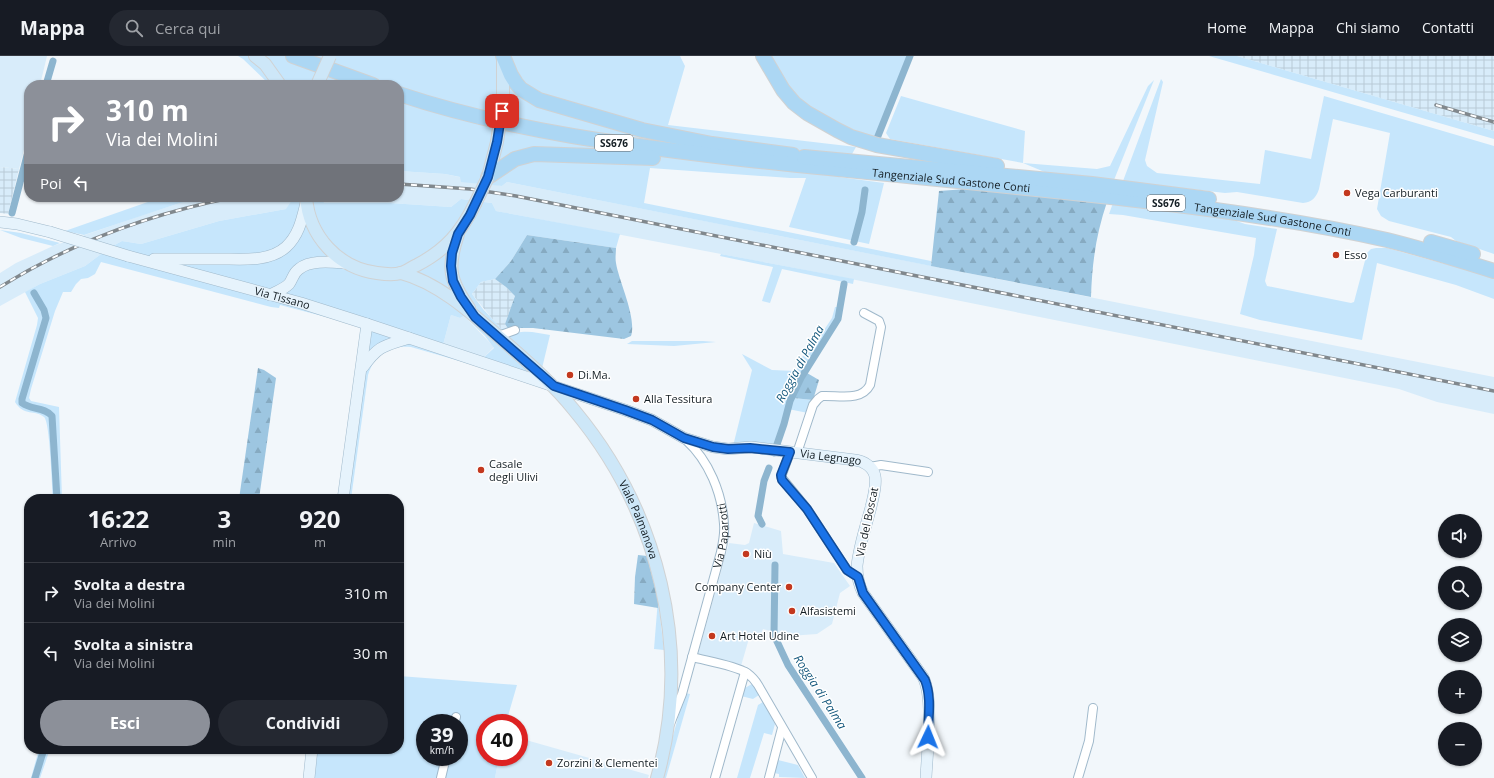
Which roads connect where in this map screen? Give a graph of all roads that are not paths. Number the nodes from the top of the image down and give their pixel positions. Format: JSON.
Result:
{"nodes":[{"id":1,"x":255,"y":56,"type":"edge"},
{"id":2,"x":293,"y":56,"type":"edge"},
{"id":3,"x":330,"y":56,"type":"edge"},
{"id":4,"x":503,"y":56,"type":"edge"},
{"id":5,"x":763,"y":56,"type":"edge"},
{"id":6,"x":344,"y":75,"type":"junction"},
{"id":7,"x":276,"y":80,"type":"edge"},
{"id":8,"x":319,"y":80,"type":"edge"},
{"id":9,"x":358,"y":80,"type":"edge"},
{"id":10,"x":362,"y":80,"type":"edge"},
{"id":11,"x":404,"y":92,"type":"edge"},
{"id":12,"x":404,"y":96,"type":"edge"},
{"id":13,"x":799,"y":156,"type":"junction"},
{"id":14,"x":832,"y":169,"type":"junction"},
{"id":15,"x":488,"y":177,"type":"junction"},
{"id":16,"x":1092,"y":184,"type":"junction"},
{"id":17,"x":306,"y":202,"type":"edge"},
{"id":18,"x":306,"y":202,"type":"edge"},
{"id":19,"x":4,"y":222,"type":"edge"},
{"id":20,"x":458,"y":234,"type":"junction"},
{"id":21,"x":134,"y":258,"type":"junction"},
{"id":22,"x":214,"y":258,"type":"junction"},
{"id":23,"x":1494,"y":261,"type":"edge"},
{"id":24,"x":344,"y":263,"type":"junction"},
{"id":25,"x":1494,"y":271,"type":"edge"},
{"id":26,"x":401,"y":273,"type":"junction"},
{"id":27,"x":206,"y":277,"type":"junction"},
{"id":28,"x":289,"y":284,"type":"junction"},
{"id":29,"x":270,"y":295,"type":"junction"},
{"id":30,"x":301,"y":303,"type":"junction"},
{"id":31,"x":864,"y":313,"type":"dead end"},
{"id":32,"x":475,"y":317,"type":"junction"},
{"id":33,"x":367,"y":324,"type":"junction"},
{"id":34,"x":381,"y":328,"type":"junction"},
{"id":35,"x":515,"y":330,"type":"dead end"},
{"id":36,"x":498,"y":336,"type":"junction"},
{"id":37,"x":409,"y":338,"type":"junction"},
{"id":38,"x":378,"y":348,"type":"junction"},
{"id":39,"x":361,"y":369,"type":"junction"},
{"id":40,"x":554,"y":386,"type":"junction"},
{"id":41,"x":684,"y":438,"type":"junction"},
{"id":42,"x":794,"y":452,"type":"junction"},
{"id":43,"x":870,"y":468,"type":"junction"},
{"id":44,"x":928,"y":472,"type":"dead end"},
{"id":45,"x":344,"y":494,"type":"edge"},
{"id":46,"x":858,"y":577,"type":"junction"},
{"id":47,"x":692,"y":657,"type":"junction"},
{"id":48,"x":745,"y":672,"type":"junction"},
{"id":49,"x":1093,"y":708,"type":"dead end"},
{"id":50,"x":782,"y":728,"type":"junction"},
{"id":51,"x":667,"y":730,"type":"junction"},
{"id":52,"x":311,"y":754,"type":"edge"},
{"id":53,"x":444,"y":766,"type":"edge"},
{"id":54,"x":309,"y":778,"type":"edge"},
{"id":55,"x":441,"y":778,"type":"edge"},
{"id":56,"x":657,"y":778,"type":"edge"},
{"id":57,"x":715,"y":778,"type":"edge"},
{"id":58,"x":769,"y":778,"type":"edge"},
{"id":59,"x":812,"y":778,"type":"edge"},
{"id":60,"x":926,"y":778,"type":"edge"},
{"id":61,"x":1078,"y":778,"type":"edge"}],
"edges":[{"from":1,"to":7,"type":"main road"},
{"from":2,"to":6,"type":"highway"},
{"from":3,"to":8,"type":"main road","bridge":true},
{"from":4,"to":13,"type":"highway"},
{"from":4,"to":15,"type":"main road","bridge":true},
{"from":5,"to":16,"type":"highway"},
{"from":6,"to":9,"type":"highway"},
{"from":6,"to":10,"type":"highway"},
{"from":11,"to":13,"type":"highway","number":"SS676"},
{"from":12,"to":14,"type":"highway","number":"SS676"},
{"from":13,"to":16,"type":"highway","name":"Tangenziale Sud Gastone Conti","number":"SS676"},
{"from":14,"to":15,"type":"highway"},
{"from":14,"to":25,"type":"highway","name":"Tangenziale Sud Gastone Conti","number":"SS676"},
{"from":15,"to":20,"type":"main road","bridge":true},
{"from":16,"to":23,"type":"highway","name":"Tangenziale Sud Gastone Conti","number":"SS676"},
{"from":17,"to":22,"type":"street"},
{"from":18,"to":24,"type":"main road"},
{"from":19,"to":21,"type":"street","name":"Via Tissano","bridge":true},
{"from":20,"to":26,"type":"main road"},
{"from":20,"to":32,"type":"main road","name":"Viale Palmanova"},
{"from":21,"to":22,"type":"street"},
{"from":21,"to":27,"type":"street","name":"Via Tissano"},
{"from":22,"to":27,"type":"street"},
{"from":24,"to":26,"type":"main road"},
{"from":24,"to":28,"type":"street"},
{"from":26,"to":32,"type":"main road","name":"Viale Palmanova"},
{"from":27,"to":29,"type":"street","name":"Via Tissano"},
{"from":28,"to":29,"type":"street"},
{"from":28,"to":30,"type":"street"},
{"from":29,"to":30,"type":"street","name":"Via Tissano"},
{"from":30,"to":33,"type":"street","name":"Via Tissano"},
{"from":31,"to":42,"type":"street"},
{"from":32,"to":36,"type":"main road","name":"Viale Palmanova"},
{"from":33,"to":34,"type":"street","name":"Via Tissano"},
{"from":33,"to":39,"type":"street"},
{"from":34,"to":37,"type":"street","name":"Via Tissano"},
{"from":34,"to":38,"type":"street"},
{"from":35,"to":36,"type":"street"},
{"from":36,"to":40,"type":"main road","name":"Viale Palmanova"},
{"from":37,"to":38,"type":"street"},
{"from":37,"to":40,"type":"street","name":"Via Tissano"},
{"from":38,"to":39,"type":"street"},
{"from":39,"to":45,"type":"street"},
{"from":40,"to":41,"type":"street","name":"Via Paparotti"},
{"from":40,"to":51,"type":"main road","name":"Viale Palmanova"},
{"from":41,"to":42,"type":"street","name":"Via Legnago"},
{"from":41,"to":47,"type":"street","name":"Via Paparotti"},
{"from":42,"to":43,"type":"street","name":"Via Legnago"},
{"from":42,"to":46,"type":"street"},
{"from":43,"to":44,"type":"street"},
{"from":43,"to":46,"type":"street","name":"Via del Boscat"},
{"from":46,"to":60,"type":"street"},
{"from":47,"to":48,"type":"street"},
{"from":47,"to":51,"type":"street","name":"Via Paparotti"},
{"from":48,"to":50,"type":"street"},
{"from":48,"to":57,"type":"street"},
{"from":49,"to":61,"type":"street"},
{"from":50,"to":58,"type":"street"},
{"from":50,"to":59,"type":"street"},
{"from":51,"to":56,"type":"main road","name":"Viale Palmanova"},
{"from":52,"to":54,"type":"street"},
{"from":53,"to":55,"type":"street"}]}
